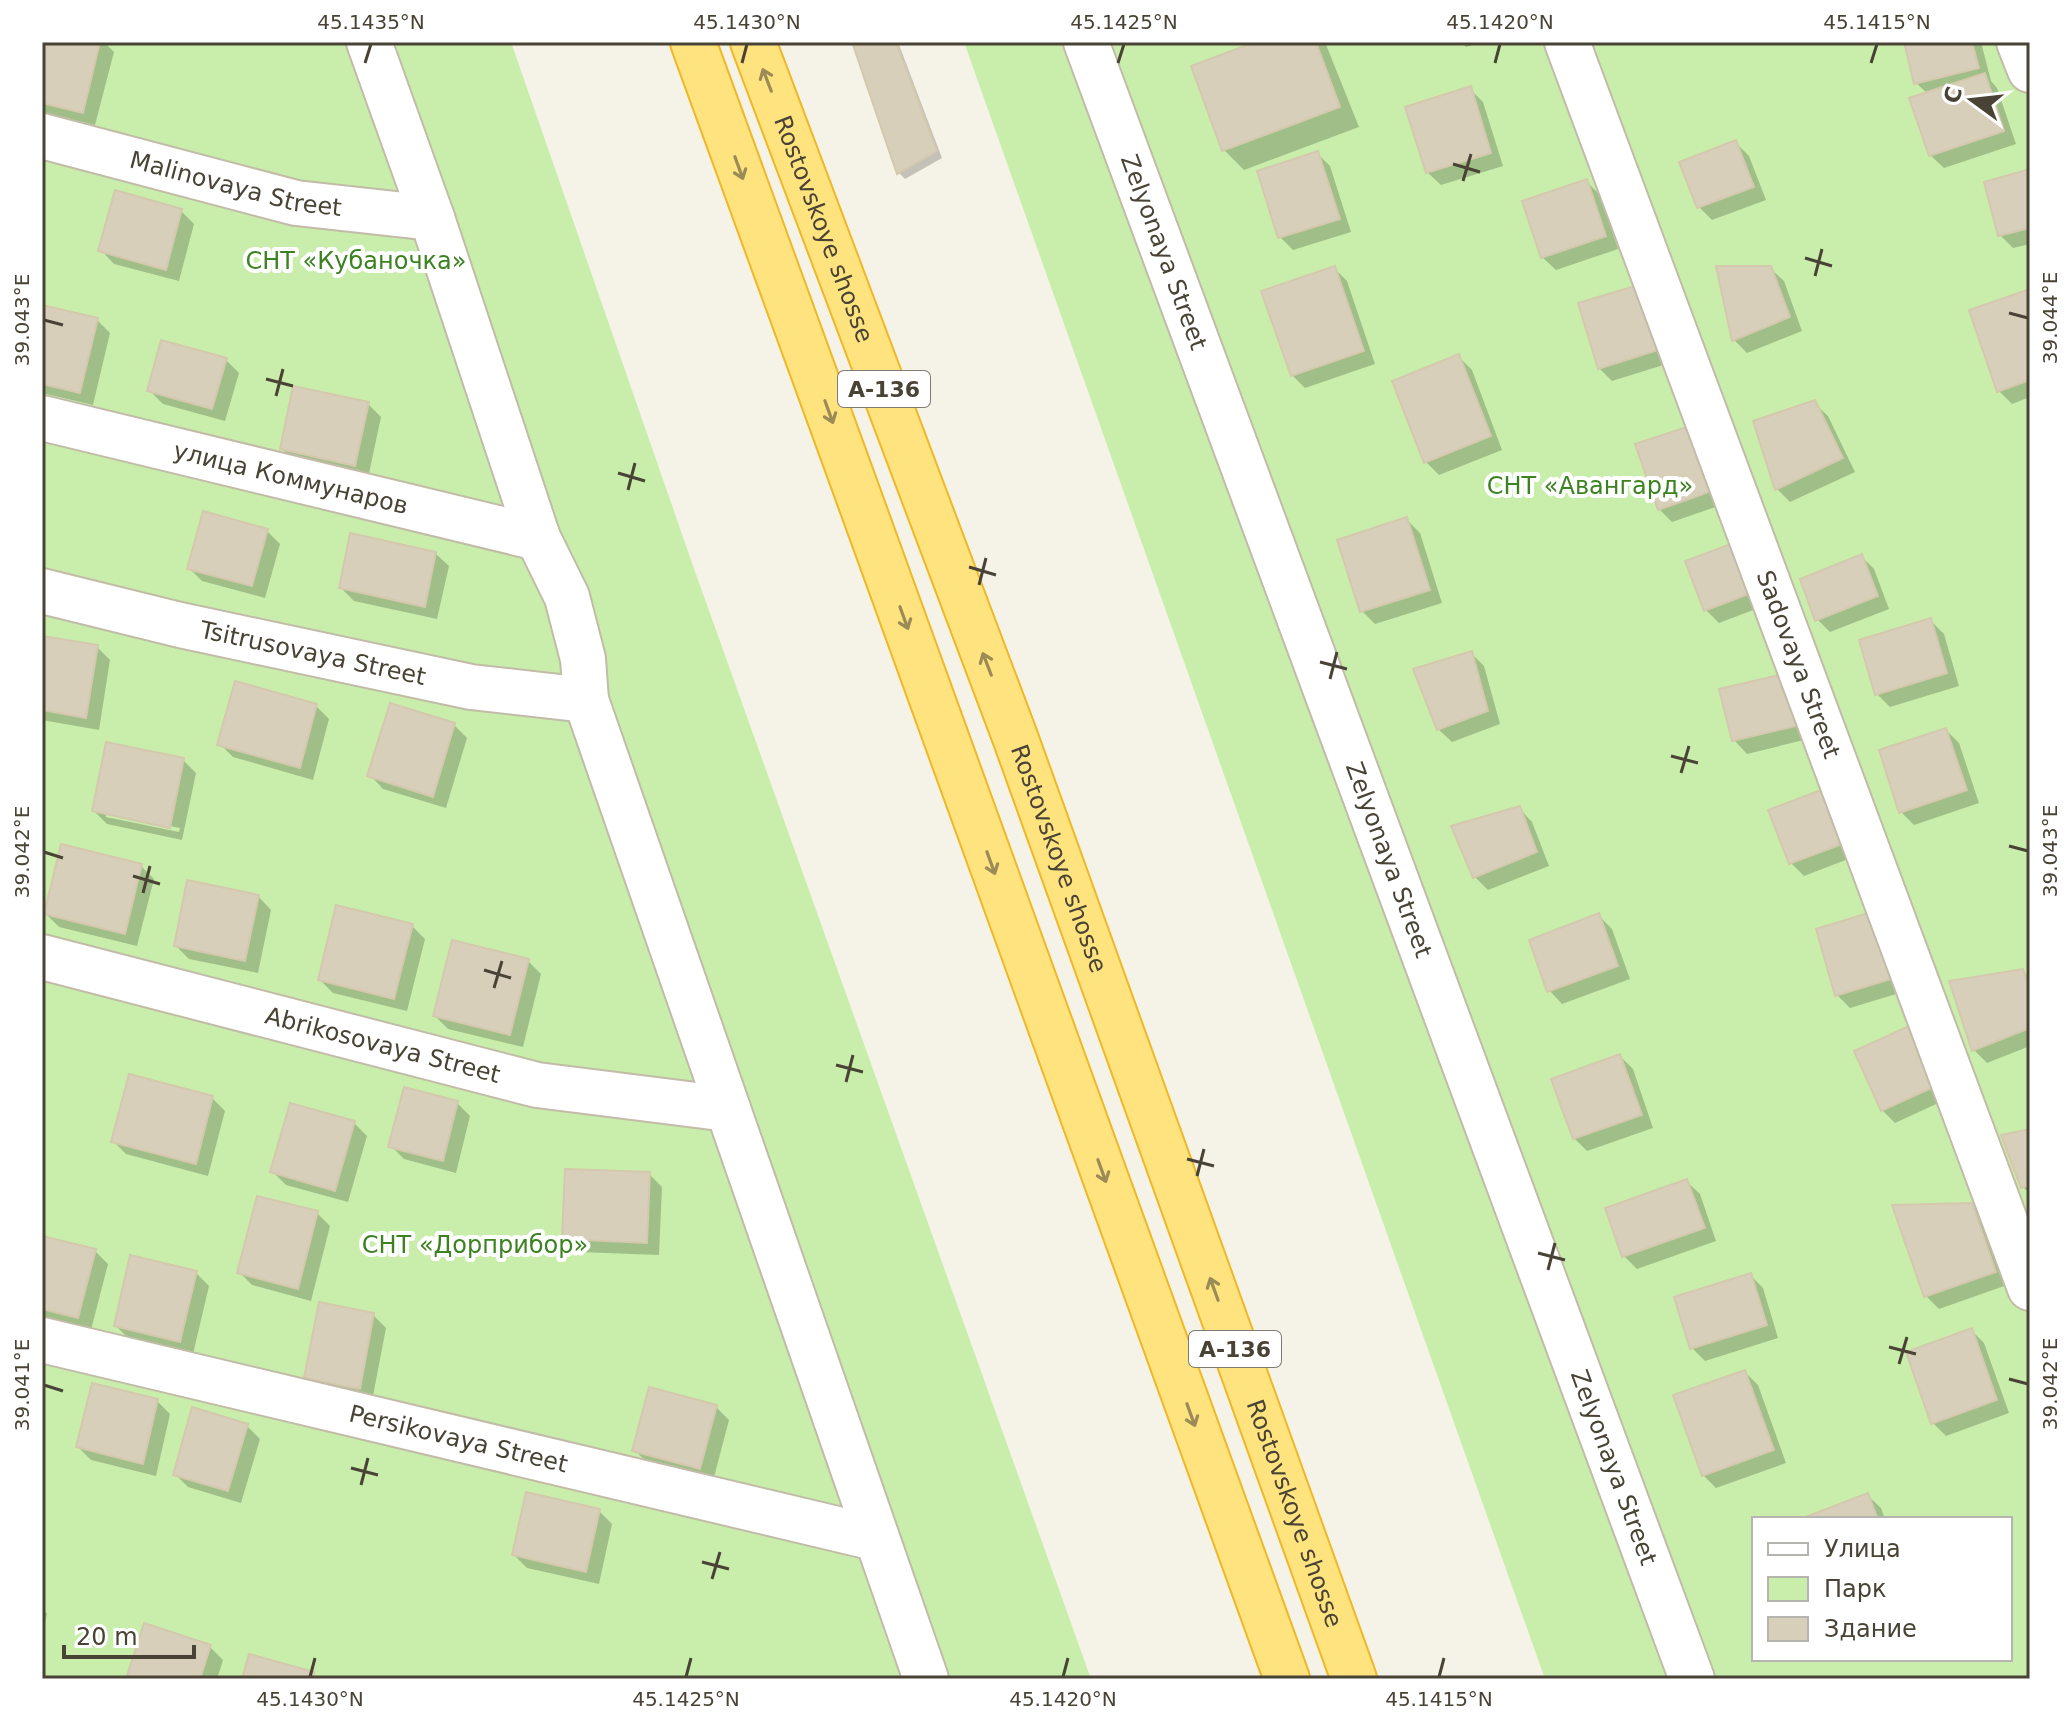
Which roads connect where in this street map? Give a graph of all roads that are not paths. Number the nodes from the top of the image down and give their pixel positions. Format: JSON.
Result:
{"nodes":[{"id":1,"x":369,"y":42,"type":"edge"},
{"id":2,"x":693,"y":42,"type":"edge"},
{"id":3,"x":753,"y":42,"type":"edge"},
{"id":4,"x":1086,"y":42,"type":"edge"},
{"id":5,"x":1567,"y":42,"type":"edge"},
{"id":6,"x":2019,"y":42,"type":"edge"},
{"id":7,"x":2030,"y":70,"type":"edge"},
{"id":8,"x":42,"y":136,"type":"edge"},
{"id":9,"x":432,"y":218,"type":"junction"},
{"id":10,"x":42,"y":418,"type":"edge"},
{"id":11,"x":538,"y":538,"type":"junction"},
{"id":12,"x":42,"y":591,"type":"edge"},
{"id":13,"x":586,"y":700,"type":"junction"},
{"id":14,"x":42,"y":957,"type":"edge"},
{"id":15,"x":728,"y":1109,"type":"junction"},
{"id":16,"x":2030,"y":1288,"type":"edge"},
{"id":17,"x":42,"y":1340,"type":"edge"},
{"id":18,"x":875,"y":1538,"type":"junction"},
{"id":19,"x":926,"y":1679,"type":"edge"},
{"id":20,"x":1287,"y":1679,"type":"edge"},
{"id":21,"x":1354,"y":1679,"type":"edge"},
{"id":22,"x":1692,"y":1679,"type":"edge"}],
"edges":[{"from":1,"to":9,"type":"street"},
{"from":2,"to":20,"type":"highway","number":"А-136","one_way":true},
{"from":21,"to":3,"type":"highway","name":"Rostovskoye shosse","number":"А-136","one_way":true},
{"from":4,"to":22,"type":"street","name":"Zelyonaya Street"},
{"from":5,"to":16,"type":"street","name":"Sadovaya Street"},
{"from":6,"to":7,"type":"street"},
{"from":8,"to":9,"type":"street","name":"Malinovaya Street"},
{"from":9,"to":11,"type":"street"},
{"from":10,"to":11,"type":"street","name":"улица Коммунаров"},
{"from":11,"to":13,"type":"street"},
{"from":12,"to":13,"type":"street","name":"Tsitrusovaya Street"},
{"from":13,"to":15,"type":"street"},
{"from":14,"to":15,"type":"street","name":"Abrikosovaya Street"},
{"from":15,"to":18,"type":"street"},
{"from":17,"to":18,"type":"street","name":"Persikovaya Street"},
{"from":18,"to":19,"type":"street"}]}
